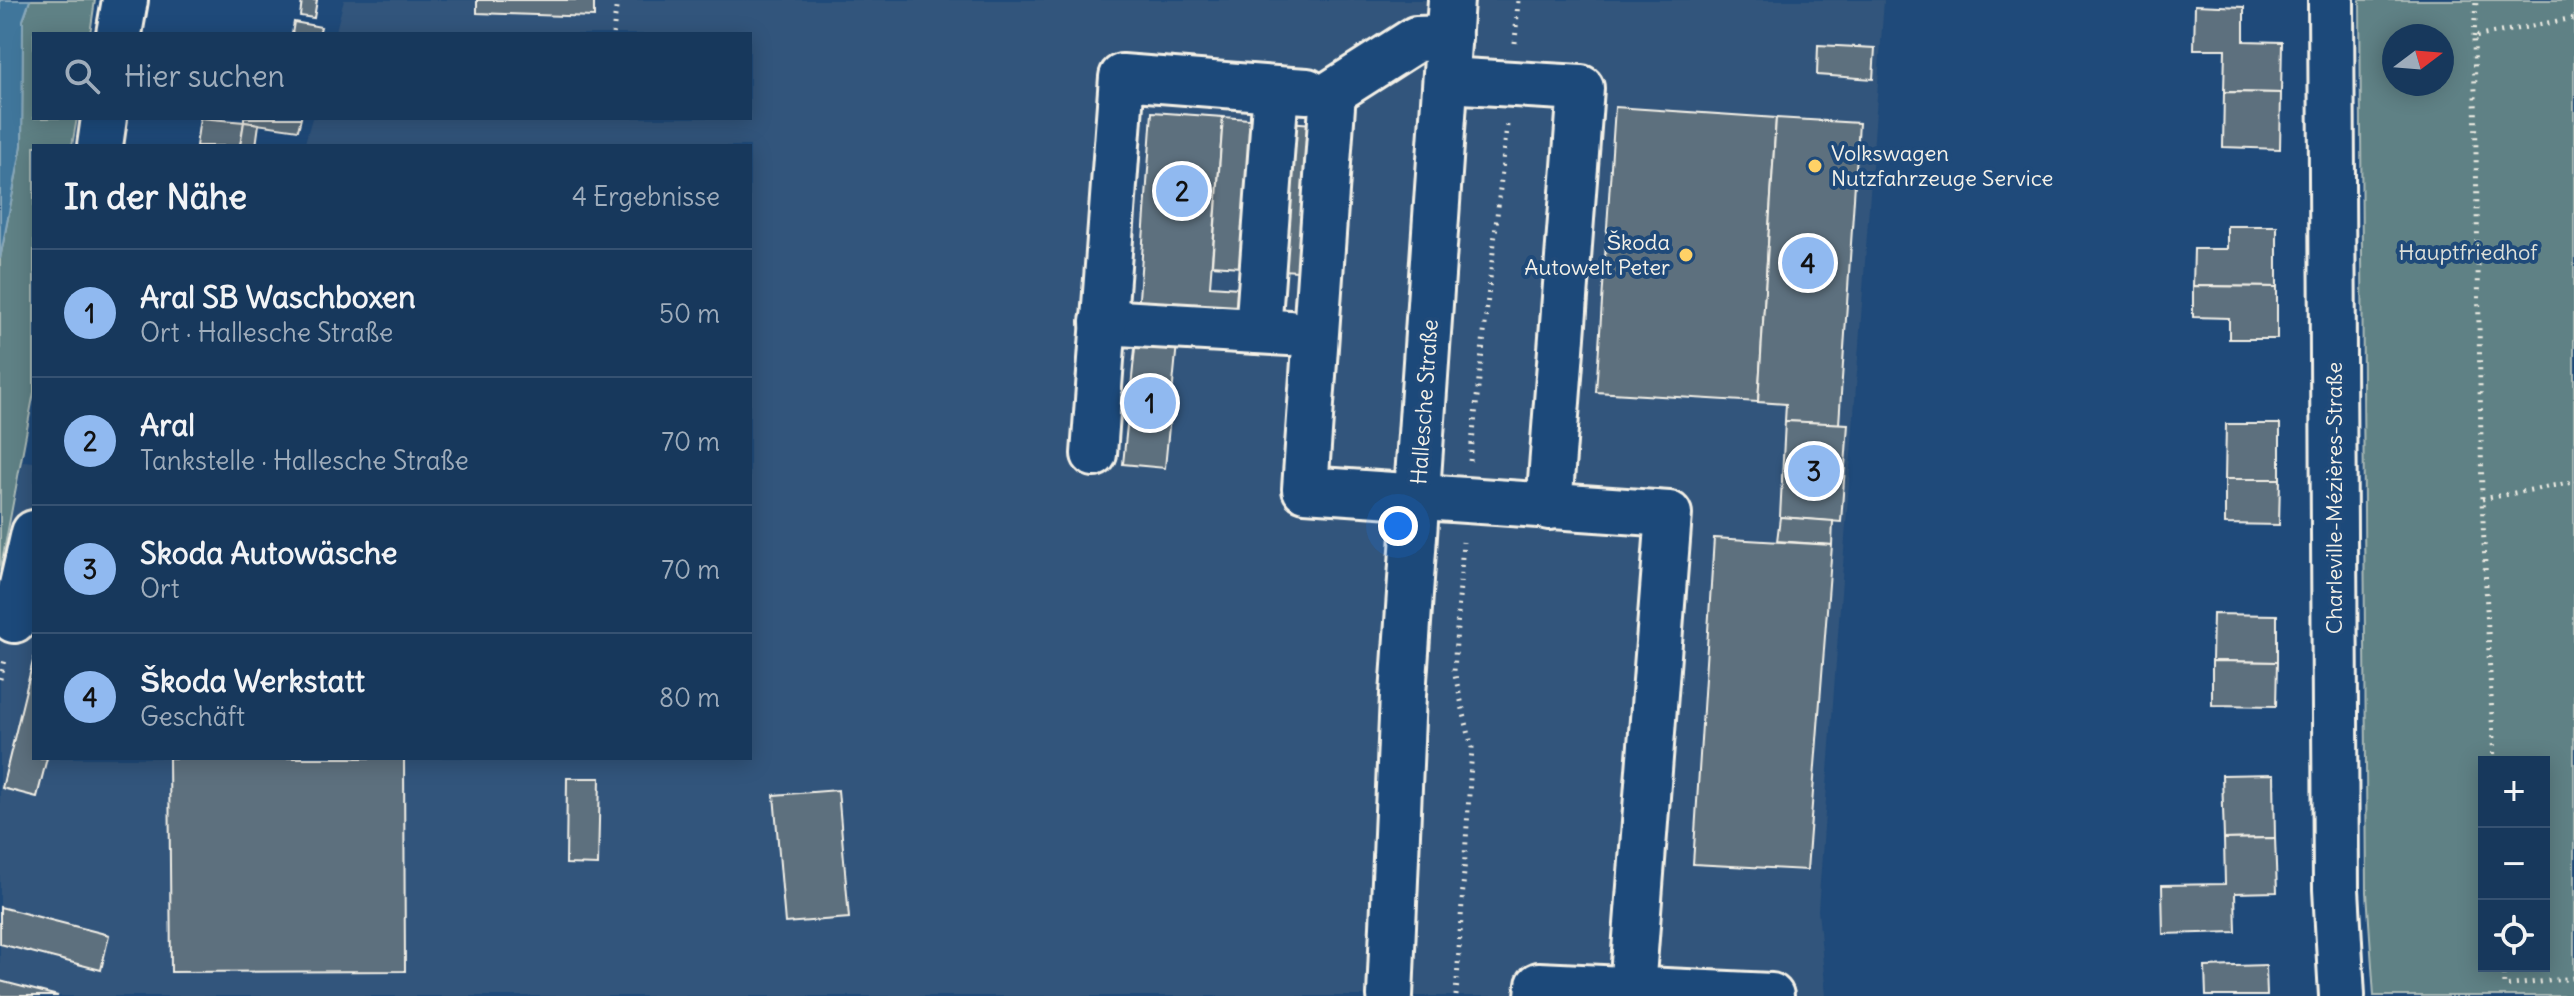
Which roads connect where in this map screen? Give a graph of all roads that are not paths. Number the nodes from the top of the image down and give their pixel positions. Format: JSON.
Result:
{"nodes":[{"id":1,"x":125,"y":0,"type":"edge"},
{"id":2,"x":2331,"y":0,"type":"edge"},
{"id":3,"x":119,"y":32,"type":"edge"},
{"id":4,"x":1449,"y":39,"type":"edge"},
{"id":5,"x":1276,"y":89,"type":"junction"},
{"id":6,"x":1333,"y":92,"type":"junction"},
{"id":7,"x":104,"y":120,"type":"edge"},
{"id":8,"x":100,"y":144,"type":"edge"},
{"id":9,"x":1103,"y":322,"type":"junction"},
{"id":10,"x":1258,"y":331,"type":"junction"},
{"id":11,"x":1316,"y":335,"type":"junction"},
{"id":12,"x":1094,"y":454,"type":"dead end"},
{"id":13,"x":1418,"y":499,"type":"junction"},
{"id":14,"x":1549,"y":507,"type":"junction"},
{"id":15,"x":32,"y":542,"type":"edge"},
{"id":16,"x":14,"y":620,"type":"dead end"},
{"id":17,"x":1632,"y":989,"type":"junction"},
{"id":18,"x":1390,"y":996,"type":"edge"},
{"id":19,"x":1538,"y":996,"type":"edge"},
{"id":20,"x":1771,"y":996,"type":"edge"},
{"id":21,"x":2342,"y":996,"type":"edge"}],
"edges":[{"from":1,"to":3,"type":"street"},
{"from":2,"to":21,"type":"street","name":"Charleville-Mézières-Straße"},
{"from":4,"to":6,"type":"street"},
{"from":4,"to":13,"type":"street","name":"Hallesche Straße"},
{"from":4,"to":14,"type":"street"},
{"from":5,"to":6,"type":"street"},
{"from":5,"to":9,"type":"street"},
{"from":5,"to":10,"type":"street"},
{"from":6,"to":11,"type":"street"},
{"from":7,"to":8,"type":"street"},
{"from":9,"to":10,"type":"street"},
{"from":9,"to":12,"type":"street"},
{"from":10,"to":11,"type":"street"},
{"from":11,"to":13,"type":"street"},
{"from":13,"to":14,"type":"street"},
{"from":13,"to":18,"type":"street","name":"Hallesche Straße"},
{"from":14,"to":17,"type":"street"},
{"from":15,"to":16,"type":"street"},
{"from":17,"to":19,"type":"street"},
{"from":17,"to":20,"type":"street"}]}
